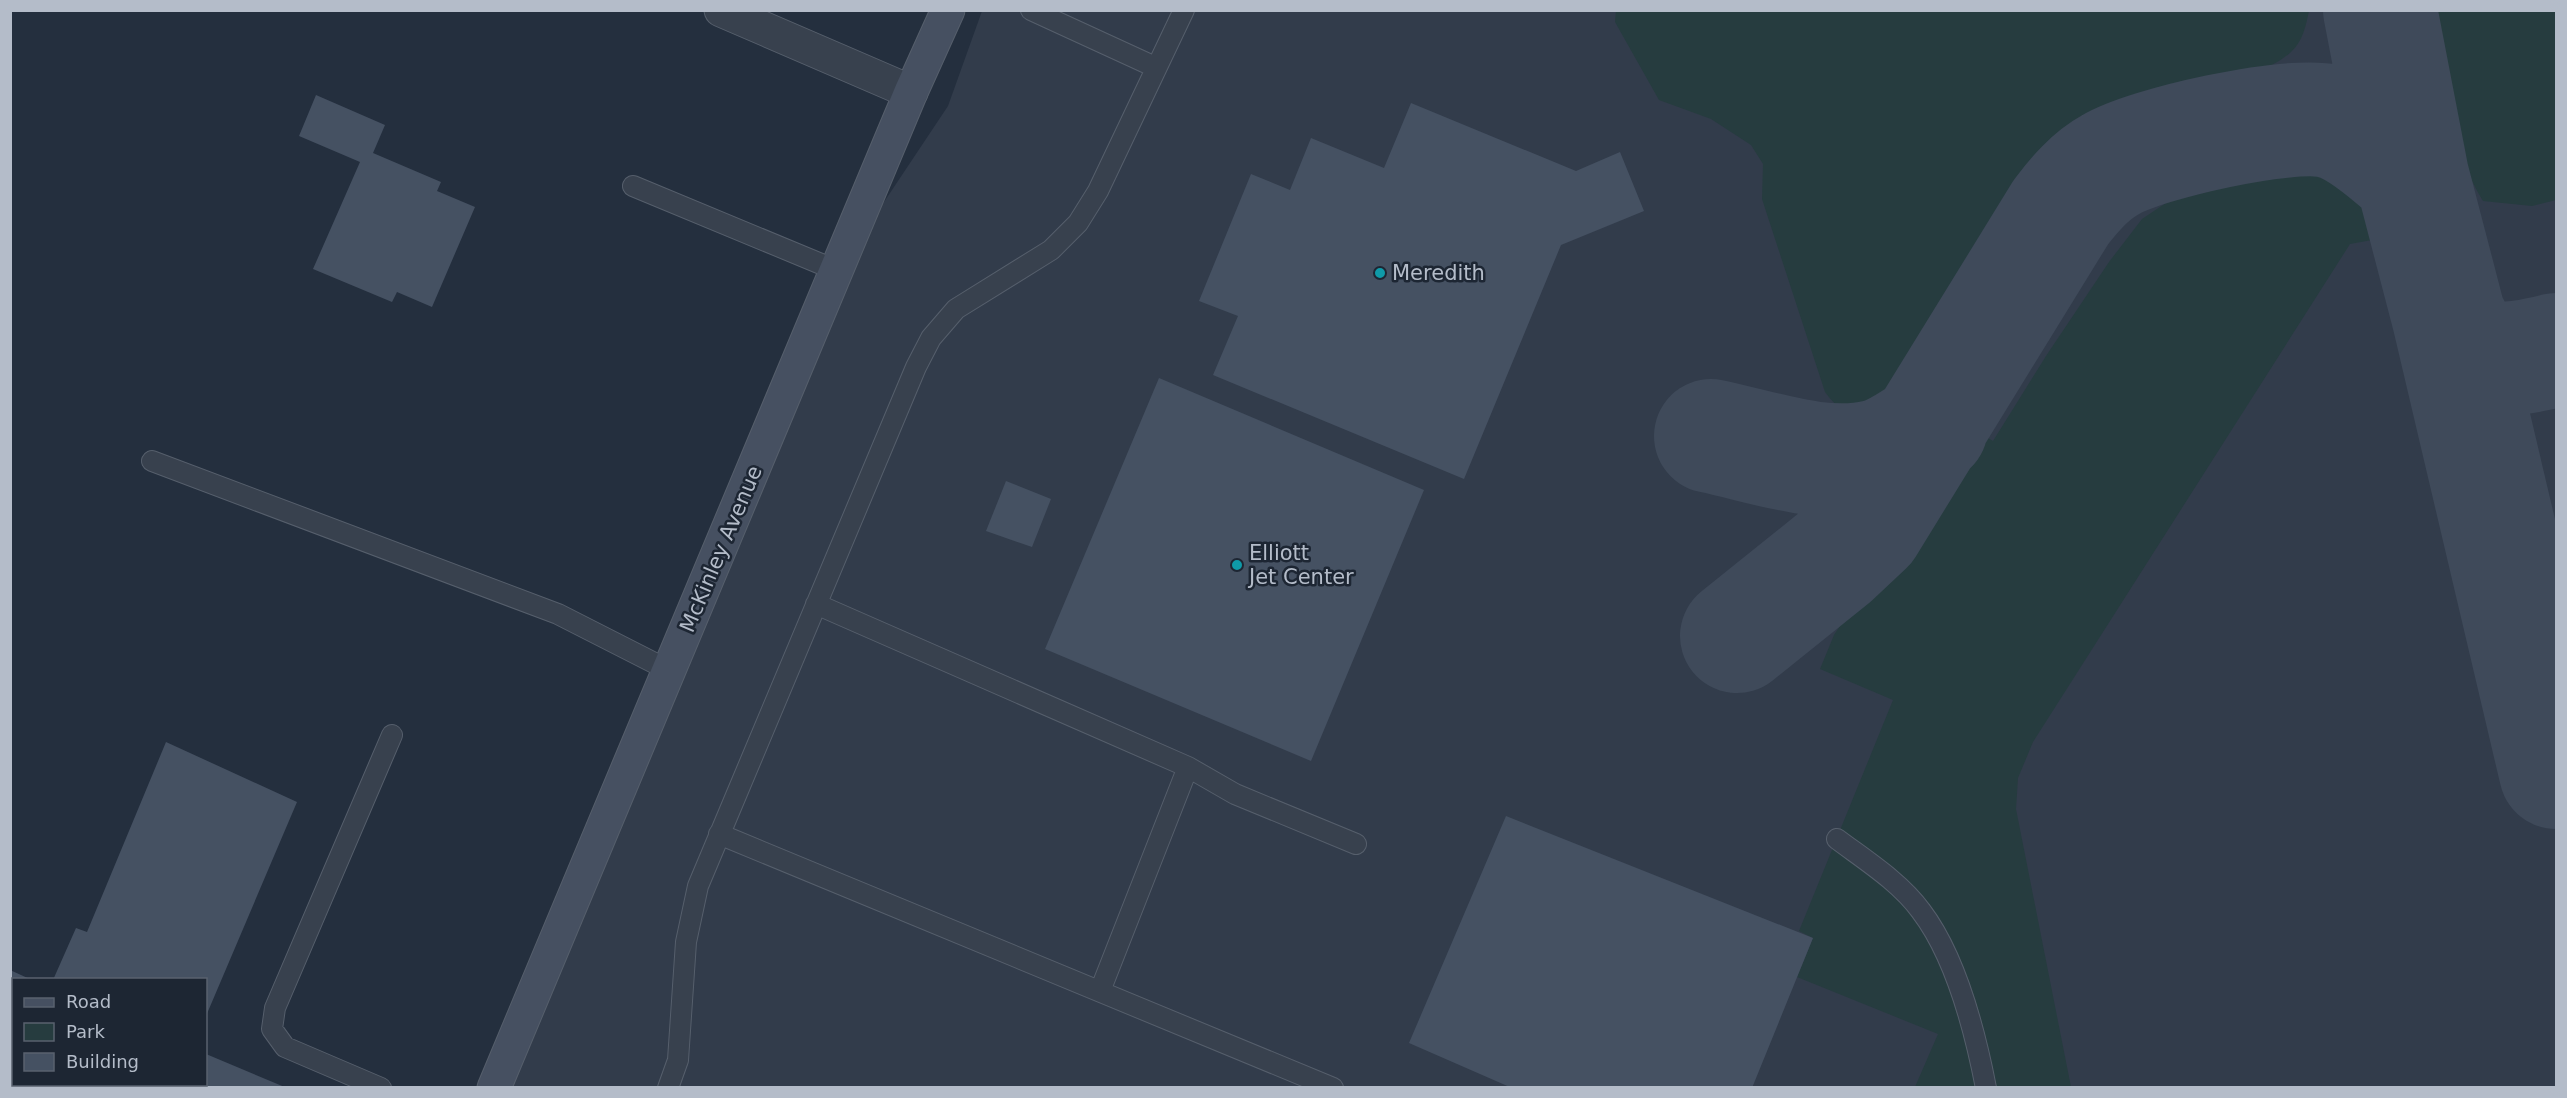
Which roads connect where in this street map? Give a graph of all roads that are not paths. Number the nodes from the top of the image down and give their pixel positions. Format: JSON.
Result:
{"nodes":[{"id":1,"x":721,"y":10,"type":"edge"},
{"id":2,"x":948,"y":10,"type":"edge"},
{"id":3,"x":1031,"y":10,"type":"edge"},
{"id":4,"x":1184,"y":10,"type":"edge"},
{"id":5,"x":1155,"y":67,"type":"junction"},
{"id":6,"x":911,"y":92,"type":"junction"},
{"id":7,"x":633,"y":186,"type":"dead end"},
{"id":8,"x":838,"y":271,"type":"junction"},
{"id":9,"x":152,"y":461,"type":"dead end"},
{"id":10,"x":816,"y":604,"type":"junction"},
{"id":11,"x":670,"y":671,"type":"junction"},
{"id":12,"x":392,"y":735,"type":"dead end"},
{"id":13,"x":1188,"y":767,"type":"junction"},
{"id":14,"x":719,"y":834,"type":"junction"},
{"id":15,"x":1837,"y":838,"type":"dead end"},
{"id":16,"x":1356,"y":844,"type":"dead end"},
{"id":17,"x":1100,"y":991,"type":"junction"},
{"id":18,"x":373,"y":1086,"type":"edge"},
{"id":19,"x":494,"y":1088,"type":"edge"},
{"id":20,"x":668,"y":1088,"type":"edge"},
{"id":21,"x":1334,"y":1088,"type":"edge"},
{"id":22,"x":1986,"y":1088,"type":"edge"}],
"edges":[{"from":1,"to":6,"type":"street"},
{"from":2,"to":6,"type":"main road","name":"McKinley Avenue"},
{"from":3,"to":5,"type":"lane"},
{"from":4,"to":5,"type":"lane"},
{"from":5,"to":10,"type":"lane"},
{"from":6,"to":8,"type":"main road","name":"McKinley Avenue"},
{"from":7,"to":8,"type":"lane"},
{"from":8,"to":11,"type":"main road","name":"McKinley Avenue"},
{"from":9,"to":11,"type":"lane"},
{"from":10,"to":13,"type":"lane"},
{"from":10,"to":14,"type":"lane"},
{"from":11,"to":19,"type":"main road","name":"McKinley Avenue"},
{"from":12,"to":18,"type":"lane"},
{"from":13,"to":16,"type":"lane"},
{"from":13,"to":17,"type":"lane"},
{"from":14,"to":17,"type":"lane"},
{"from":14,"to":20,"type":"lane"},
{"from":15,"to":22,"type":"lane"},
{"from":17,"to":21,"type":"lane"}]}
